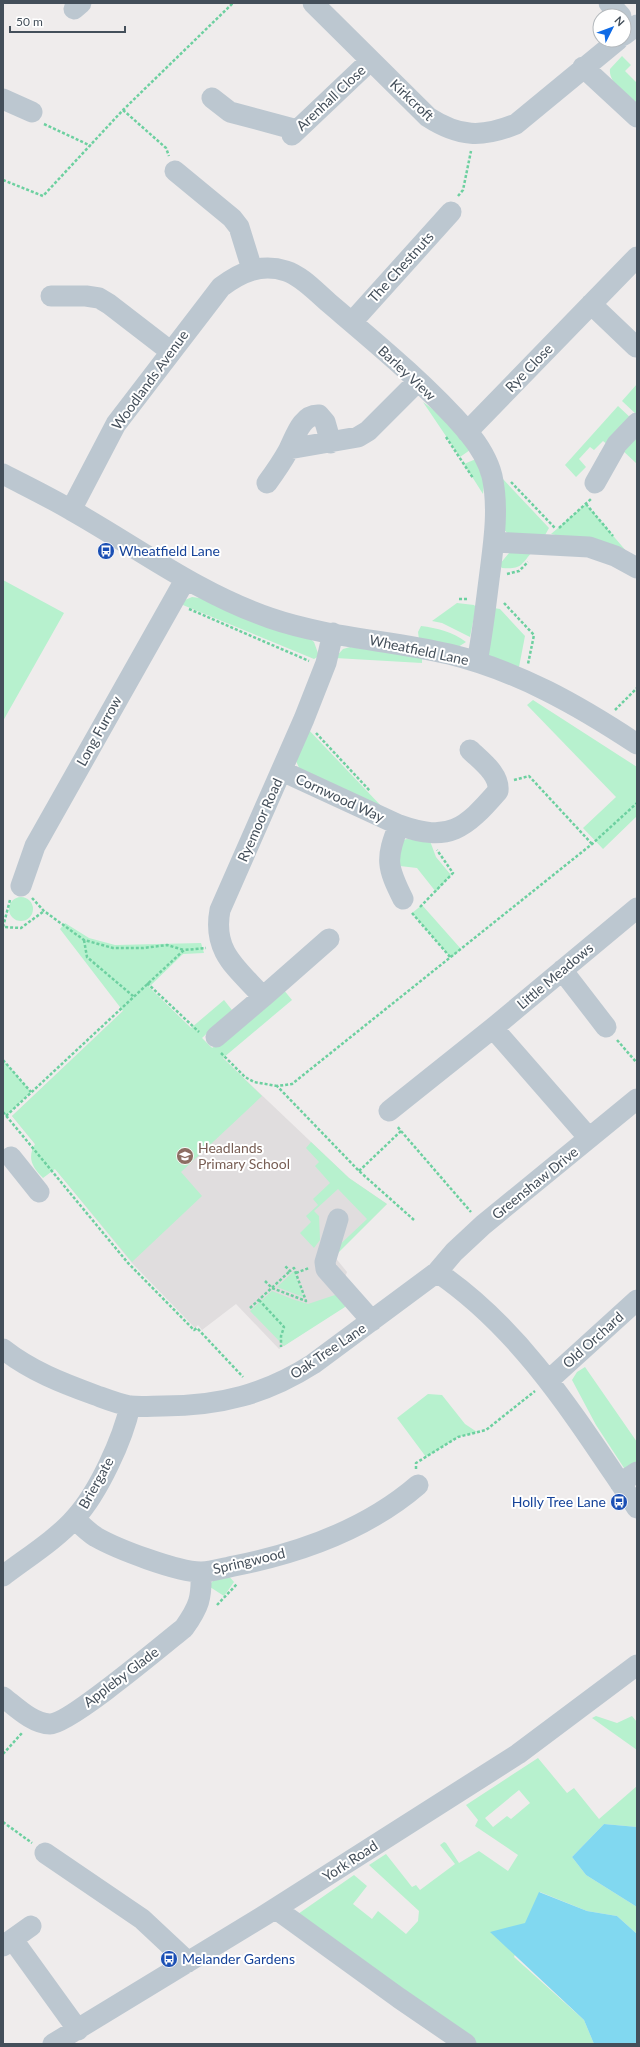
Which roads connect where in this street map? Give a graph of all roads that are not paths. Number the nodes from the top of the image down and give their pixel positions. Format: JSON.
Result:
{"nodes":[{"id":1,"x":313,"y":3,"type":"edge"},
{"id":2,"x":604,"y":48,"type":"edge"},
{"id":3,"x":370,"y":61,"type":"junction"},
{"id":4,"x":584,"y":67,"type":"junction"},
{"id":5,"x":212,"y":98,"type":"dead end"},
{"id":6,"x":3,"y":99,"type":"edge"},
{"id":7,"x":32,"y":112,"type":"road end"},
{"id":8,"x":637,"y":116,"type":"edge"},
{"id":9,"x":175,"y":171,"type":"road end"},
{"id":10,"x":451,"y":212,"type":"road end"},
{"id":11,"x":637,"y":257,"type":"edge"},
{"id":12,"x":252,"y":269,"type":"junction"},
{"id":13,"x":51,"y":296,"type":"dead end"},
{"id":14,"x":591,"y":304,"type":"junction"},
{"id":15,"x":352,"y":322,"type":"junction"},
{"id":16,"x":636,"y":347,"type":"dead end"},
{"id":17,"x":170,"y":351,"type":"junction"},
{"id":18,"x":417,"y":382,"type":"junction"},
{"id":19,"x":637,"y":422,"type":"edge"},
{"id":20,"x":467,"y":432,"type":"junction"},
{"id":21,"x":331,"y":443,"type":"junction"},
{"id":22,"x":289,"y":449,"type":"junction"},
{"id":23,"x":3,"y":474,"type":"edge"},
{"id":24,"x":267,"y":483,"type":"dead end"},
{"id":25,"x":595,"y":483,"type":"road end"},
{"id":26,"x":71,"y":510,"type":"junction"},
{"id":27,"x":494,"y":542,"type":"junction"},
{"id":28,"x":632,"y":565,"type":"edge"},
{"id":29,"x":185,"y":580,"type":"junction"},
{"id":30,"x":332,"y":633,"type":"junction"},
{"id":31,"x":477,"y":662,"type":"junction"},
{"id":32,"x":637,"y":744,"type":"edge"},
{"id":33,"x":470,"y":750,"type":"dead end"},
{"id":34,"x":282,"y":771,"type":"junction"},
{"id":35,"x":399,"y":825,"type":"junction"},
{"id":36,"x":21,"y":886,"type":"road end"},
{"id":37,"x":408,"y":906,"type":"road end"},
{"id":38,"x":637,"y":908,"type":"edge"},
{"id":39,"x":329,"y":939,"type":"dead end"},
{"id":40,"x":562,"y":970,"type":"junction"},
{"id":41,"x":263,"y":997,"type":"junction"},
{"id":42,"x":606,"y":1027,"type":"road end"},
{"id":43,"x":493,"y":1028,"type":"junction"},
{"id":44,"x":216,"y":1037,"type":"dead end"},
{"id":45,"x":637,"y":1099,"type":"edge"},
{"id":46,"x":393,"y":1102,"type":"road end"},
{"id":47,"x":590,"y":1138,"type":"junction"},
{"id":48,"x":13,"y":1156,"type":"edge"},
{"id":49,"x":39,"y":1192,"type":"dead end"},
{"id":50,"x":338,"y":1219,"type":"dead end"},
{"id":51,"x":437,"y":1272,"type":"junction"},
{"id":52,"x":637,"y":1300,"type":"edge"},
{"id":53,"x":372,"y":1321,"type":"junction"},
{"id":54,"x":3,"y":1349,"type":"edge"},
{"id":55,"x":549,"y":1380,"type":"junction"},
{"id":56,"x":130,"y":1406,"type":"junction"},
{"id":57,"x":629,"y":1478,"type":"edge"},
{"id":58,"x":418,"y":1485,"type":"road end"},
{"id":59,"x":637,"y":1508,"type":"edge"},
{"id":60,"x":75,"y":1519,"type":"junction"},
{"id":61,"x":201,"y":1572,"type":"junction"},
{"id":62,"x":3,"y":1576,"type":"edge"},
{"id":63,"x":637,"y":1665,"type":"edge"},
{"id":64,"x":3,"y":1697,"type":"edge"},
{"id":65,"x":45,"y":1853,"type":"road end"},
{"id":66,"x":276,"y":1909,"type":"junction"},
{"id":67,"x":31,"y":1926,"type":"dead end"},
{"id":68,"x":8,"y":1943,"type":"edge"},
{"id":69,"x":188,"y":1962,"type":"junction"},
{"id":70,"x":78,"y":2030,"type":"junction"},
{"id":71,"x":53,"y":2044,"type":"edge"},
{"id":72,"x":466,"y":2044,"type":"edge"}],
"edges":[{"from":1,"to":3,"type":"street","name":"Kirkcroft"},
{"from":2,"to":4,"type":"street","name":"Kirkcroft"},
{"from":3,"to":4,"type":"street","name":"Kirkcroft"},
{"from":3,"to":5,"type":"street","name":"Arenhall Close"},
{"from":4,"to":8,"type":"street"},
{"from":6,"to":7,"type":"street"},
{"from":9,"to":12,"type":"street"},
{"from":10,"to":15,"type":"street","name":"The Chestnuts"},
{"from":11,"to":14,"type":"street","name":"Rye Close"},
{"from":12,"to":15,"type":"street","name":"Barley View"},
{"from":12,"to":17,"type":"street","name":"Woodlands Avenue"},
{"from":13,"to":17,"type":"street"},
{"from":14,"to":16,"type":"street"},
{"from":14,"to":20,"type":"street","name":"Rye Close"},
{"from":15,"to":18,"type":"street","name":"Barley View"},
{"from":17,"to":26,"type":"street","name":"Woodlands Avenue"},
{"from":18,"to":20,"type":"street","name":"Barley View"},
{"from":18,"to":21,"type":"street"},
{"from":19,"to":25,"type":"street"},
{"from":20,"to":27,"type":"street","name":"Barley View"},
{"from":21,"to":22,"type":"street"},
{"from":21,"to":22,"type":"street"},
{"from":22,"to":24,"type":"street"},
{"from":23,"to":26,"type":"street","name":"Wheatfield Lane"},
{"from":26,"to":29,"type":"street","name":"Wheatfield Lane"},
{"from":27,"to":28,"type":"street"},
{"from":27,"to":31,"type":"street","name":"Barley View"},
{"from":29,"to":30,"type":"street","name":"Wheatfield Lane"},
{"from":29,"to":36,"type":"street","name":"Long Furrow"},
{"from":30,"to":31,"type":"street","name":"Wheatfield Lane"},
{"from":30,"to":34,"type":"street","name":"Ryemoor Road"},
{"from":31,"to":32,"type":"street","name":"Wheatfield Lane"},
{"from":33,"to":35,"type":"street","name":"Cornwood Way"},
{"from":34,"to":35,"type":"street","name":"Cornwood Way"},
{"from":34,"to":41,"type":"street","name":"Ryemoor Road"},
{"from":35,"to":37,"type":"street","name":"Cornwood Way"},
{"from":38,"to":40,"type":"street","name":"Little Meadows"},
{"from":39,"to":41,"type":"street"},
{"from":40,"to":42,"type":"street"},
{"from":40,"to":43,"type":"street","name":"Little Meadows"},
{"from":41,"to":44,"type":"street"},
{"from":43,"to":46,"type":"street","name":"Little Meadows"},
{"from":43,"to":47,"type":"street"},
{"from":45,"to":47,"type":"street","name":"Greenshaw Drive"},
{"from":47,"to":51,"type":"street","name":"Greenshaw Drive"},
{"from":48,"to":49,"type":"street"},
{"from":50,"to":53,"type":"street"},
{"from":51,"to":53,"type":"street","name":"Oak Tree Lane"},
{"from":51,"to":55,"type":"street"},
{"from":52,"to":55,"type":"street","name":"Old Orchard"},
{"from":53,"to":56,"type":"street","name":"Oak Tree Lane"},
{"from":54,"to":56,"type":"street","name":"Oak Tree Lane"},
{"from":55,"to":57,"type":"street"},
{"from":56,"to":60,"type":"street","name":"Briergate"},
{"from":57,"to":59,"type":"street"},
{"from":58,"to":61,"type":"street","name":"Springwood"},
{"from":60,"to":61,"type":"street","name":"Springwood"},
{"from":60,"to":62,"type":"street","name":"Briergate"},
{"from":61,"to":64,"type":"street","name":"Appleby Glade"},
{"from":63,"to":66,"type":"street","name":"York Road"},
{"from":65,"to":69,"type":"street"},
{"from":66,"to":69,"type":"street","name":"York Road"},
{"from":66,"to":72,"type":"street"},
{"from":67,"to":68,"type":"street"},
{"from":68,"to":70,"type":"street"},
{"from":69,"to":70,"type":"street","name":"York Road"},
{"from":70,"to":71,"type":"street","name":"York Road"}]}
